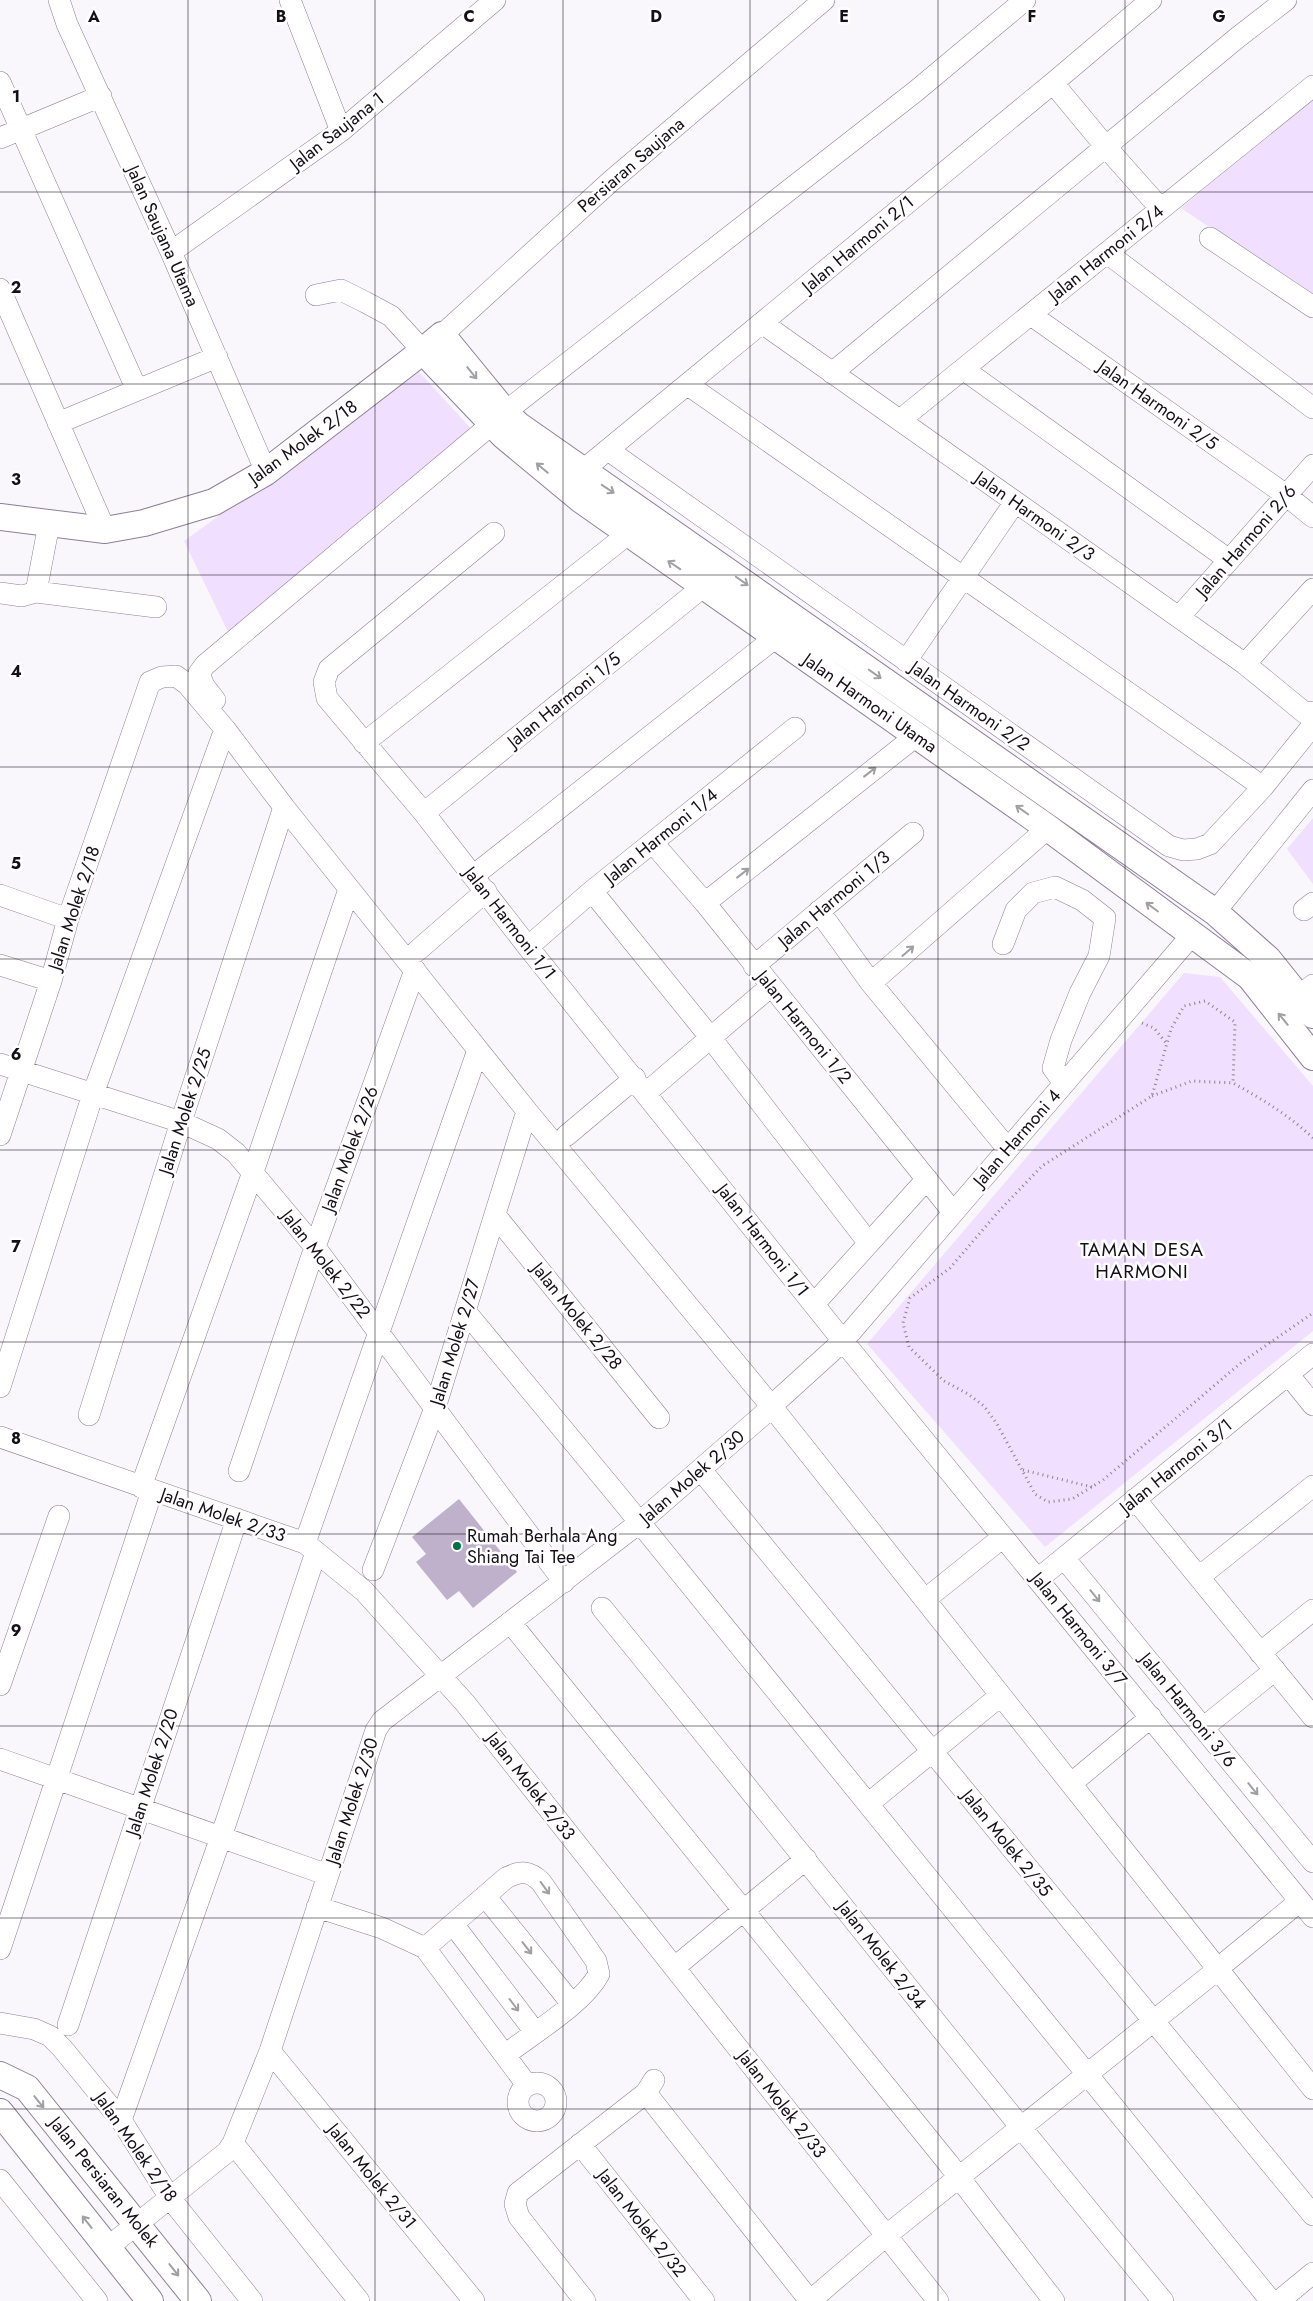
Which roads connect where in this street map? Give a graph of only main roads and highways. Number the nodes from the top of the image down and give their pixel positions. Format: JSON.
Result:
{"nodes":[{"id":1,"x":432,"y":343,"type":"joint"},
{"id":2,"x":573,"y":478,"type":"junction"},
{"id":3,"x":0,"y":517,"type":"edge"},
{"id":4,"x":1308,"y":999,"type":"edge"},
{"id":5,"x":1313,"y":1057,"type":"edge"},
{"id":6,"x":0,"y":2075,"type":"edge"},
{"id":7,"x":0,"y":2112,"type":"edge"},
{"id":8,"x":150,"y":2301,"type":"edge"},
{"id":9,"x":198,"y":2301,"type":"edge"}],
"edges":[{"from":1,"to":2,"type":"main road","name":"Jalan Harmoni Utama"},
{"from":1,"to":3,"type":"main road","name":"Jalan Molek 2/18"},
{"from":2,"to":4,"type":"main road","name":"Jalan Harmoni Utama","one_way":true},
{"from":5,"to":2,"type":"main road","name":"Jalan Harmoni Utama","one_way":true},
{"from":6,"to":9,"type":"main road","name":"Jalan Persiaran Molek","one_way":true},
{"from":8,"to":7,"type":"main road","one_way":true}]}
